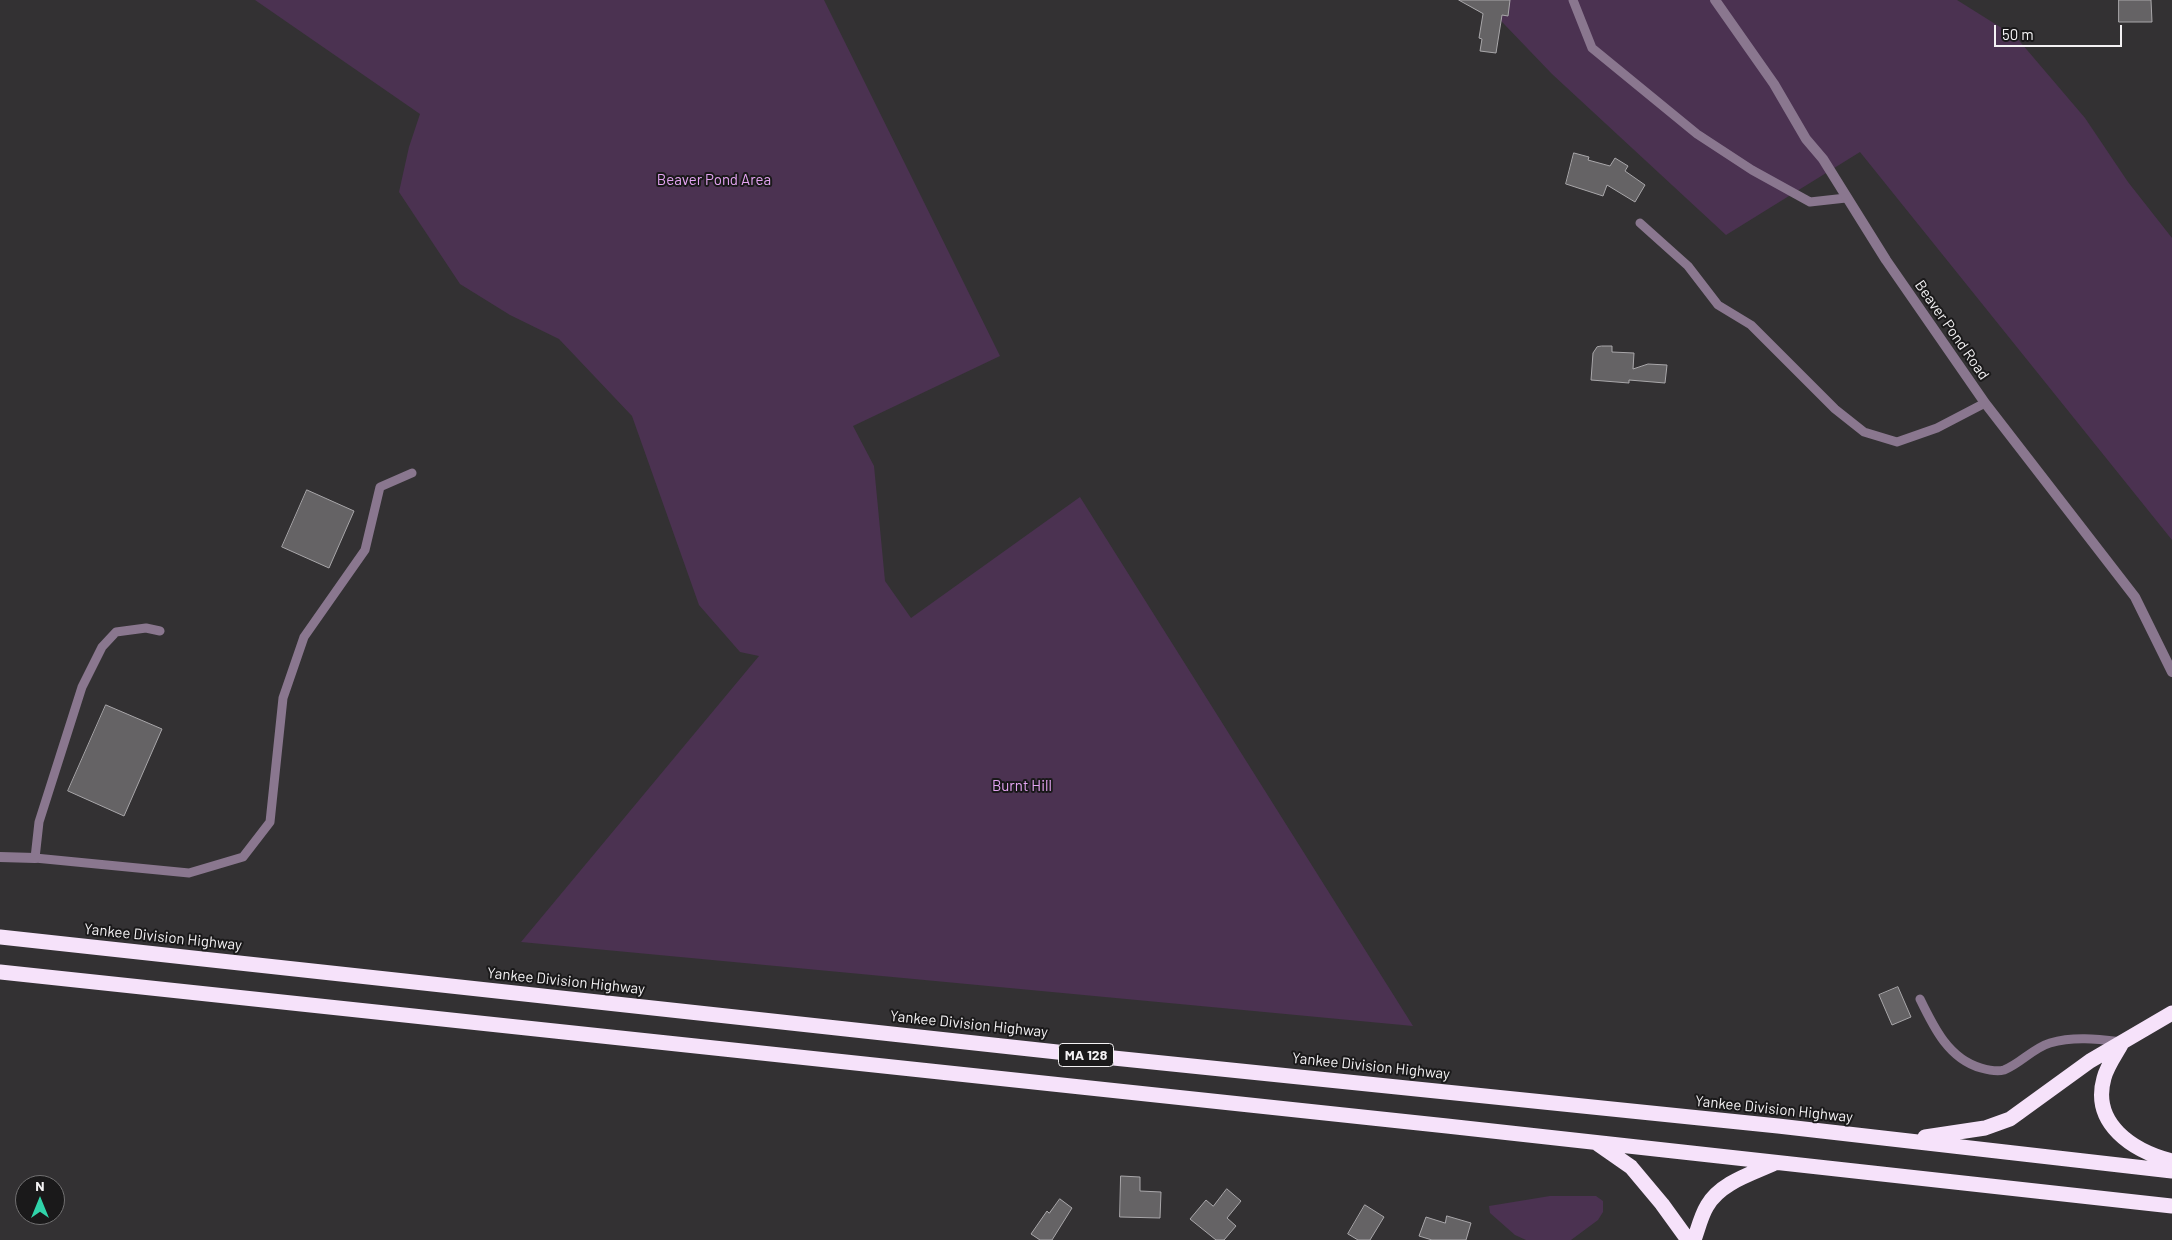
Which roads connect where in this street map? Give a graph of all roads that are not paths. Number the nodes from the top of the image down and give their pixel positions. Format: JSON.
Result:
{"nodes":[{"id":1,"x":1573,"y":0,"type":"edge"},
{"id":2,"x":1715,"y":0,"type":"edge"},
{"id":3,"x":1846,"y":198,"type":"junction"},
{"id":4,"x":1640,"y":223,"type":"dead end"},
{"id":5,"x":1985,"y":404,"type":"junction"},
{"id":6,"x":412,"y":474,"type":"dead end"},
{"id":7,"x":160,"y":631,"type":"dead end"},
{"id":8,"x":2172,"y":672,"type":"edge"},
{"id":9,"x":0,"y":857,"type":"edge"},
{"id":10,"x":35,"y":858,"type":"junction"},
{"id":11,"x":0,"y":937,"type":"edge"},
{"id":12,"x":0,"y":972,"type":"edge"},
{"id":13,"x":1920,"y":999,"type":"dead end"},
{"id":14,"x":2172,"y":1013,"type":"edge"},
{"id":15,"x":2122,"y":1042,"type":"junction"},
{"id":16,"x":1891,"y":1139,"type":"junction"},
{"id":17,"x":1597,"y":1143,"type":"junction"},
{"id":18,"x":2172,"y":1161,"type":"edge"},
{"id":19,"x":1776,"y":1164,"type":"junction"},
{"id":20,"x":2172,"y":1171,"type":"edge"},
{"id":21,"x":2172,"y":1206,"type":"edge"},
{"id":22,"x":1688,"y":1240,"type":"edge"},
{"id":23,"x":1694,"y":1240,"type":"edge"}],
"edges":[{"from":1,"to":3,"type":"lane"},
{"from":2,"to":3,"type":"street","name":"Beaver Pond Road"},
{"from":3,"to":5,"type":"street","name":"Beaver Pond Road"},
{"from":4,"to":5,"type":"lane"},
{"from":5,"to":8,"type":"street","name":"Beaver Pond Road"},
{"from":6,"to":10,"type":"lane"},
{"from":7,"to":10,"type":"lane"},
{"from":9,"to":10,"type":"street"},
{"from":11,"to":16,"type":"highway","name":"Yankee Division Highway","number":"MA 128"},
{"from":12,"to":17,"type":"highway","number":"MA 128"},
{"from":13,"to":15,"type":"lane"},
{"from":14,"to":15,"type":"highway"},
{"from":15,"to":16,"type":"highway"},
{"from":15,"to":18,"type":"highway"},
{"from":16,"to":20,"type":"highway","name":"Yankee Division Highway","number":"MA 128"},
{"from":17,"to":19,"type":"highway","number":"MA 128"},
{"from":17,"to":22,"type":"highway"},
{"from":19,"to":21,"type":"highway","number":"MA 128"},
{"from":19,"to":23,"type":"highway"}]}
